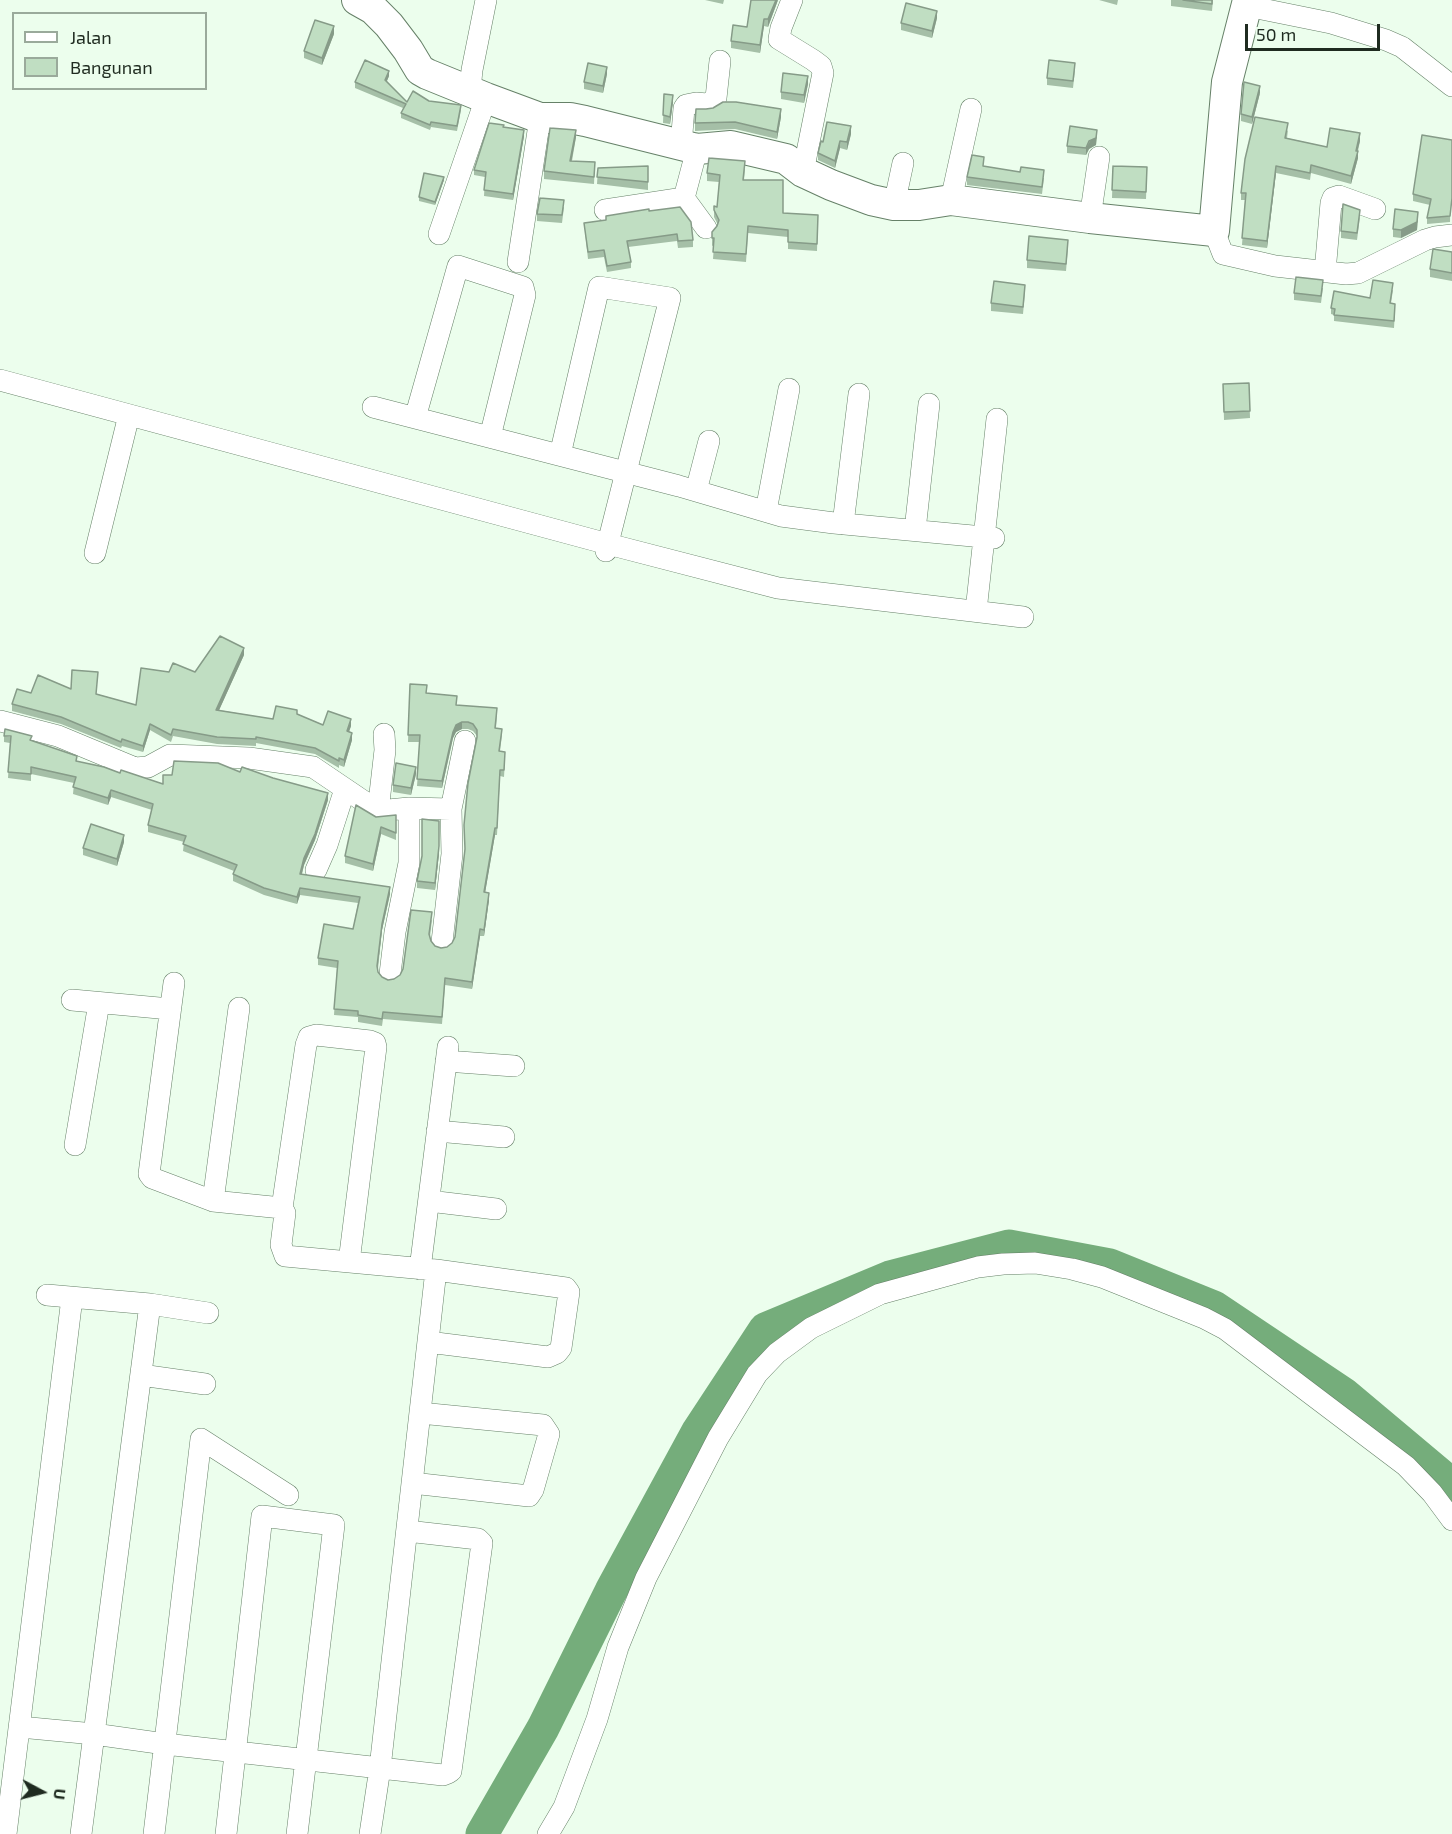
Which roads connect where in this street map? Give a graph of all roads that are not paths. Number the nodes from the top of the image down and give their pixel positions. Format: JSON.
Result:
{"nodes":[{"id":1,"x":357,"y":0,"type":"edge"},
{"id":2,"x":486,"y":0,"type":"edge"},
{"id":3,"x":792,"y":0,"type":"edge"},
{"id":4,"x":1247,"y":3,"type":"edge"},
{"id":5,"x":720,"y":61,"type":"dead end"},
{"id":6,"x":1452,"y":86,"type":"edge"},
{"id":7,"x":478,"y":94,"type":"junction"},
{"id":8,"x":971,"y":109,"type":"dead end"},
{"id":9,"x":540,"y":118,"type":"junction"},
{"id":10,"x":689,"y":148,"type":"junction"},
{"id":11,"x":1099,"y":157,"type":"dead end"},
{"id":12,"x":903,"y":163,"type":"dead end"},
{"id":13,"x":803,"y":172,"type":"junction"},
{"id":14,"x":684,"y":198,"type":"junction"},
{"id":15,"x":951,"y":201,"type":"junction"},
{"id":16,"x":894,"y":205,"type":"junction"},
{"id":17,"x":1375,"y":209,"type":"dead end"},
{"id":18,"x":605,"y":210,"type":"dead end"},
{"id":19,"x":1090,"y":218,"type":"junction"},
{"id":20,"x":706,"y":228,"type":"dead end"},
{"id":21,"x":1214,"y":231,"type":"junction"},
{"id":22,"x":439,"y":234,"type":"dead end"},
{"id":23,"x":1452,"y":236,"type":"edge"},
{"id":24,"x":518,"y":262,"type":"dead end"},
{"id":25,"x":1325,"y":272,"type":"junction"},
{"id":26,"x":0,"y":380,"type":"edge"},
{"id":27,"x":789,"y":389,"type":"dead end"},
{"id":28,"x":859,"y":394,"type":"dead end"},
{"id":29,"x":929,"y":404,"type":"dead end"},
{"id":30,"x":373,"y":407,"type":"dead end"},
{"id":31,"x":129,"y":415,"type":"junction"},
{"id":32,"x":415,"y":418,"type":"junction"},
{"id":33,"x":997,"y":419,"type":"dead end"},
{"id":34,"x":490,"y":438,"type":"junction"},
{"id":35,"x":709,"y":441,"type":"dead end"},
{"id":36,"x":560,"y":455,"type":"junction"},
{"id":37,"x":627,"y":472,"type":"junction"},
{"id":38,"x":696,"y":491,"type":"junction"},
{"id":39,"x":766,"y":511,"type":"junction"},
{"id":40,"x":843,"y":524,"type":"junction"},
{"id":41,"x":915,"y":530,"type":"junction"},
{"id":42,"x":989,"y":537,"type":"junction"},
{"id":43,"x":607,"y":547,"type":"junction"},
{"id":44,"x":95,"y":553,"type":"dead end"},
{"id":45,"x":976,"y":610,"type":"junction"},
{"id":46,"x":1023,"y":617,"type":"dead end"},
{"id":47,"x":0,"y":721,"type":"edge"},
{"id":48,"x":384,"y":734,"type":"dead end"},
{"id":49,"x":465,"y":741,"type":"dead end"},
{"id":50,"x":345,"y":789,"type":"junction"},
{"id":51,"x":409,"y":808,"type":"junction"},
{"id":52,"x":451,"y":809,"type":"junction"},
{"id":53,"x":378,"y":811,"type":"junction"},
{"id":54,"x":316,"y":870,"type":"dead end"},
{"id":55,"x":442,"y":942,"type":"dead end"},
{"id":56,"x":390,"y":974,"type":"dead end"},
{"id":57,"x":174,"y":982,"type":"dead end"},
{"id":58,"x":72,"y":1000,"type":"dead end"},
{"id":59,"x":99,"y":1003,"type":"junction"},
{"id":60,"x":239,"y":1008,"type":"dead end"},
{"id":61,"x":171,"y":1010,"type":"junction"},
{"id":62,"x":514,"y":1066,"type":"dead end"},
{"id":63,"x":437,"y":1131,"type":"junction"},
{"id":64,"x":504,"y":1137,"type":"dead end"},
{"id":65,"x":75,"y":1145,"type":"dead end"},
{"id":66,"x":213,"y":1201,"type":"junction"},
{"id":67,"x":429,"y":1201,"type":"junction"},
{"id":68,"x":282,"y":1209,"type":"junction"},
{"id":69,"x":496,"y":1209,"type":"dead end"},
{"id":70,"x":349,"y":1262,"type":"junction"},
{"id":71,"x":428,"y":1270,"type":"junction"},
{"id":72,"x":47,"y":1295,"type":"dead end"},
{"id":73,"x":72,"y":1298,"type":"junction"},
{"id":74,"x":150,"y":1304,"type":"junction"},
{"id":75,"x":208,"y":1313,"type":"dead end"},
{"id":76,"x":428,"y":1342,"type":"junction"},
{"id":77,"x":141,"y":1375,"type":"junction"},
{"id":78,"x":205,"y":1384,"type":"dead end"},
{"id":79,"x":420,"y":1413,"type":"junction"},
{"id":80,"x":412,"y":1483,"type":"junction"},
{"id":81,"x":288,"y":1495,"type":"dead end"},
{"id":82,"x":1452,"y":1520,"type":"edge"},
{"id":83,"x":407,"y":1531,"type":"junction"},
{"id":84,"x":20,"y":1727,"type":"junction"},
{"id":85,"x":94,"y":1734,"type":"junction"},
{"id":86,"x":165,"y":1744,"type":"junction"},
{"id":87,"x":235,"y":1752,"type":"junction"},
{"id":88,"x":306,"y":1760,"type":"junction"},
{"id":89,"x":380,"y":1768,"type":"junction"},
{"id":90,"x":6,"y":1793,"type":"edge"},
{"id":91,"x":6,"y":1834,"type":"edge"},
{"id":92,"x":81,"y":1834,"type":"edge"},
{"id":93,"x":154,"y":1834,"type":"edge"},
{"id":94,"x":226,"y":1834,"type":"edge"},
{"id":95,"x":297,"y":1834,"type":"edge"},
{"id":96,"x":370,"y":1834,"type":"edge"},
{"id":97,"x":548,"y":1834,"type":"edge"}],
"edges":[{"from":1,"to":7,"type":"street"},
{"from":2,"to":7,"type":"street"},
{"from":3,"to":13,"type":"street"},
{"from":4,"to":6,"type":"street"},
{"from":4,"to":21,"type":"street"},
{"from":5,"to":10,"type":"street"},
{"from":7,"to":9,"type":"street"},
{"from":7,"to":22,"type":"street"},
{"from":8,"to":15,"type":"street"},
{"from":9,"to":10,"type":"street"},
{"from":9,"to":24,"type":"street"},
{"from":10,"to":13,"type":"street"},
{"from":10,"to":14,"type":"street"},
{"from":11,"to":19,"type":"street"},
{"from":12,"to":16,"type":"street"},
{"from":13,"to":16,"type":"street"},
{"from":14,"to":18,"type":"street"},
{"from":14,"to":20,"type":"street"},
{"from":15,"to":16,"type":"street"},
{"from":15,"to":19,"type":"street"},
{"from":17,"to":25,"type":"street"},
{"from":19,"to":21,"type":"street"},
{"from":21,"to":25,"type":"street"},
{"from":23,"to":25,"type":"street"},
{"from":26,"to":31,"type":"street"},
{"from":27,"to":39,"type":"street"},
{"from":28,"to":40,"type":"street"},
{"from":29,"to":41,"type":"street"},
{"from":30,"to":32,"type":"street"},
{"from":31,"to":43,"type":"street"},
{"from":31,"to":44,"type":"street"},
{"from":32,"to":34,"type":"street"},
{"from":32,"to":34,"type":"street"},
{"from":33,"to":42,"type":"street"},
{"from":34,"to":36,"type":"street"},
{"from":35,"to":38,"type":"street"},
{"from":36,"to":37,"type":"street"},
{"from":36,"to":37,"type":"street"},
{"from":37,"to":38,"type":"street"},
{"from":37,"to":43,"type":"street"},
{"from":38,"to":39,"type":"street"},
{"from":39,"to":40,"type":"street"},
{"from":40,"to":41,"type":"street"},
{"from":41,"to":42,"type":"street"},
{"from":42,"to":45,"type":"street"},
{"from":43,"to":45,"type":"street"},
{"from":45,"to":46,"type":"street"},
{"from":47,"to":50,"type":"street"},
{"from":48,"to":53,"type":"street"},
{"from":49,"to":52,"type":"street"},
{"from":50,"to":53,"type":"street"},
{"from":50,"to":54,"type":"street"},
{"from":51,"to":52,"type":"street"},
{"from":51,"to":53,"type":"street"},
{"from":51,"to":56,"type":"street"},
{"from":52,"to":55,"type":"street"},
{"from":57,"to":61,"type":"street"},
{"from":58,"to":59,"type":"street"},
{"from":59,"to":61,"type":"street"},
{"from":59,"to":65,"type":"street"},
{"from":60,"to":66,"type":"street"},
{"from":61,"to":66,"type":"street"},
{"from":62,"to":63,"type":"street"},
{"from":63,"to":64,"type":"street"},
{"from":63,"to":67,"type":"street"},
{"from":66,"to":68,"type":"street"},
{"from":67,"to":69,"type":"street"},
{"from":67,"to":71,"type":"street"},
{"from":68,"to":70,"type":"street"},
{"from":68,"to":70,"type":"street"},
{"from":70,"to":71,"type":"street"},
{"from":71,"to":76,"type":"street"},
{"from":71,"to":76,"type":"street"},
{"from":72,"to":73,"type":"street"},
{"from":73,"to":74,"type":"street"},
{"from":73,"to":84,"type":"street"},
{"from":74,"to":75,"type":"street"},
{"from":74,"to":77,"type":"street"},
{"from":76,"to":79,"type":"street"},
{"from":77,"to":78,"type":"street"},
{"from":77,"to":85,"type":"street"},
{"from":79,"to":80,"type":"street"},
{"from":79,"to":80,"type":"street"},
{"from":80,"to":83,"type":"street"},
{"from":81,"to":86,"type":"street"},
{"from":82,"to":97,"type":"street"},
{"from":83,"to":89,"type":"street"},
{"from":83,"to":89,"type":"street"},
{"from":84,"to":85,"type":"street"},
{"from":84,"to":90,"type":"street"},
{"from":85,"to":86,"type":"street"},
{"from":85,"to":92,"type":"street"},
{"from":86,"to":87,"type":"street"},
{"from":86,"to":93,"type":"street"},
{"from":87,"to":88,"type":"street"},
{"from":87,"to":88,"type":"street"},
{"from":87,"to":94,"type":"street"},
{"from":88,"to":89,"type":"street"},
{"from":88,"to":95,"type":"street"},
{"from":89,"to":96,"type":"street"},
{"from":90,"to":91,"type":"street"}]}
